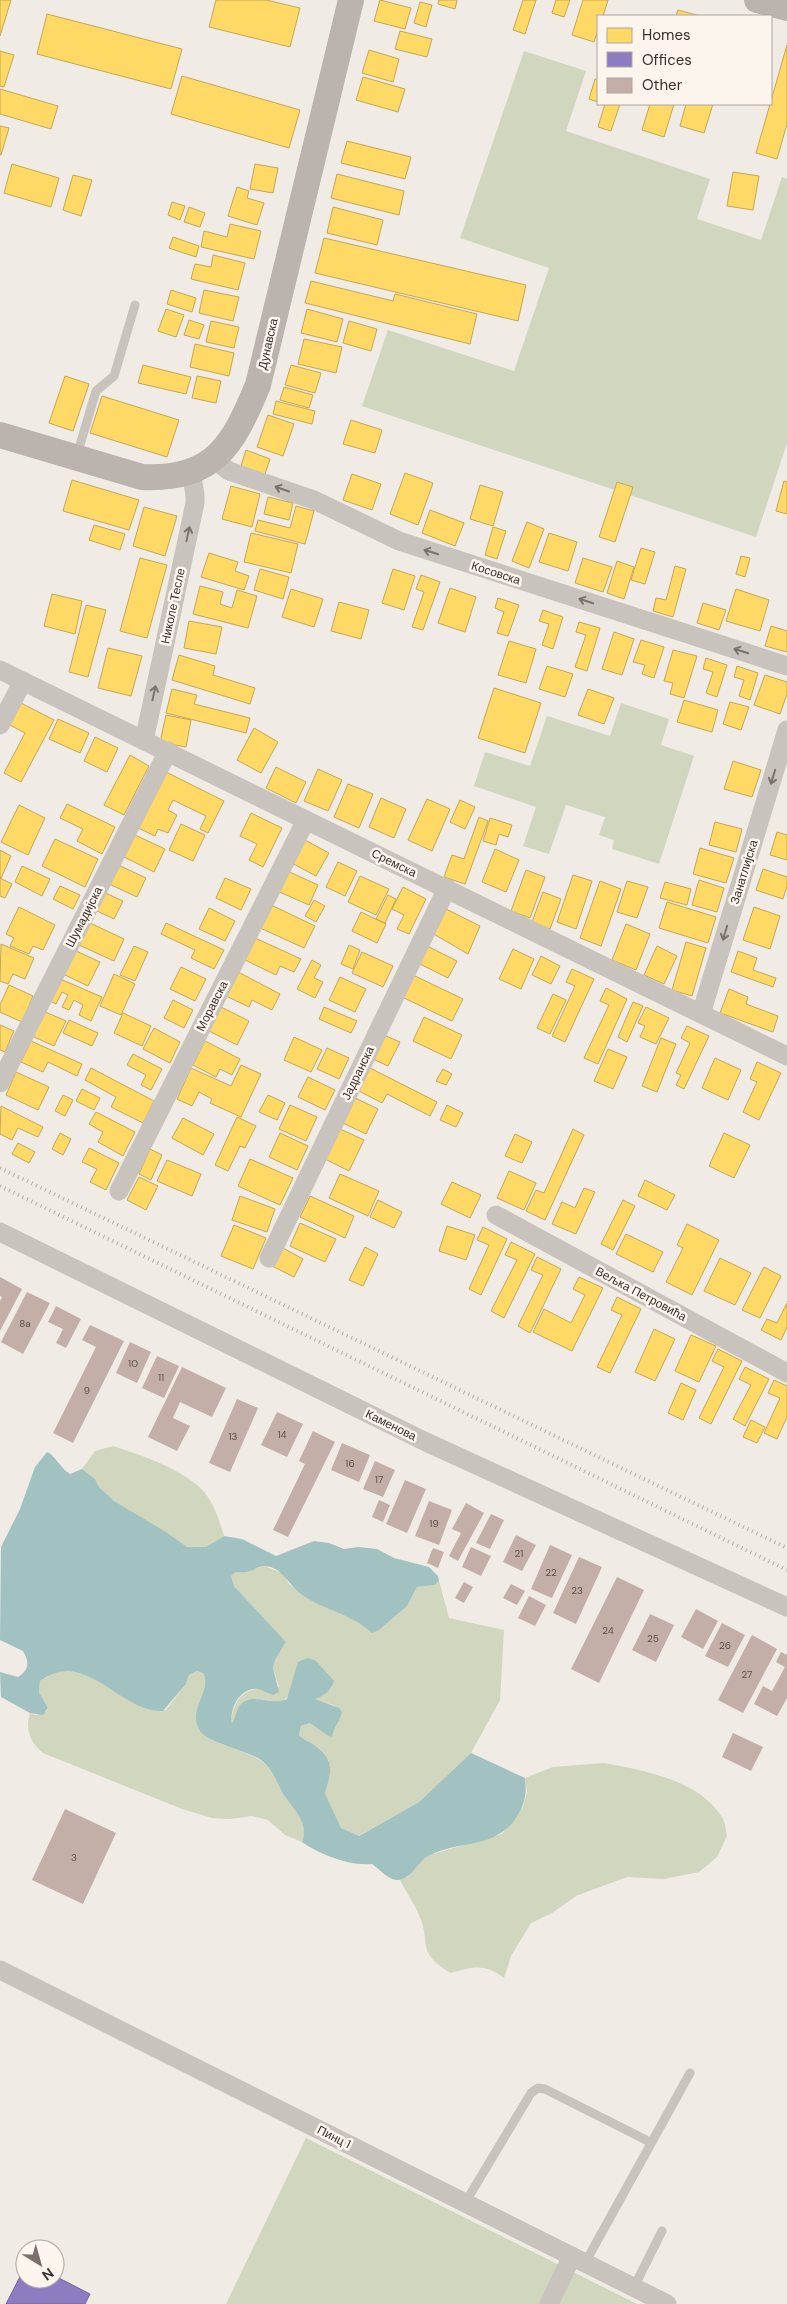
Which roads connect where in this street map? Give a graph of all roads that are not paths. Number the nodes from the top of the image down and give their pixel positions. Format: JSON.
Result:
{"nodes":[{"id":1,"x":350,"y":0,"type":"edge"},
{"id":2,"x":758,"y":0,"type":"edge"},
{"id":3,"x":787,"y":8,"type":"edge"},
{"id":4,"x":135,"y":305,"type":"dead end"},
{"id":5,"x":0,"y":435,"type":"edge"},
{"id":6,"x":76,"y":458,"type":"junction"},
{"id":7,"x":213,"y":459,"type":"junction"},
{"id":8,"x":191,"y":472,"type":"junction"},
{"id":9,"x":787,"y":666,"type":"edge"},
{"id":10,"x":0,"y":670,"type":"edge"},
{"id":11,"x":23,"y":681,"type":"junction"},
{"id":12,"x":0,"y":725,"type":"edge"},
{"id":13,"x":787,"y":730,"type":"edge"},
{"id":14,"x":144,"y":741,"type":"junction"},
{"id":15,"x":168,"y":752,"type":"junction"},
{"id":16,"x":306,"y":820,"type":"junction"},
{"id":17,"x":447,"y":888,"type":"junction"},
{"id":18,"x":701,"y":1014,"type":"junction"},
{"id":19,"x":787,"y":1056,"type":"edge"},
{"id":20,"x":0,"y":1084,"type":"edge"},
{"id":21,"x":119,"y":1192,"type":"dead end"},
{"id":22,"x":496,"y":1215,"type":"dead end"},
{"id":23,"x":0,"y":1232,"type":"edge"},
{"id":24,"x":269,"y":1258,"type":"dead end"},
{"id":25,"x":787,"y":1373,"type":"edge"},
{"id":26,"x":787,"y":1607,"type":"edge"},
{"id":27,"x":0,"y":1970,"type":"edge"},
{"id":28,"x":690,"y":2073,"type":"dead end"},
{"id":29,"x":650,"y":2142,"type":"junction"},
{"id":30,"x":465,"y":2203,"type":"junction"},
{"id":31,"x":662,"y":2231,"type":"dead end"},
{"id":32,"x":578,"y":2260,"type":"junction"},
{"id":33,"x":634,"y":2287,"type":"junction"},
{"id":34,"x":549,"y":2304,"type":"edge"},
{"id":35,"x":667,"y":2304,"type":"edge"}],
"edges":[{"from":1,"to":7,"type":"main road","name":"Дунавска"},
{"from":2,"to":3,"type":"main road"},
{"from":4,"to":6,"type":"lane"},
{"from":5,"to":6,"type":"main road","name":"Дунавска"},
{"from":6,"to":8,"type":"main road","name":"Дунавска"},
{"from":7,"to":8,"type":"main road","name":"Дунавска"},
{"from":9,"to":7,"type":"street","name":"Косовска","one_way":true},
{"from":14,"to":8,"type":"street","name":"Николе Тесле","one_way":true},
{"from":10,"to":11,"type":"street","name":"Сремска"},
{"from":11,"to":12,"type":"street"},
{"from":11,"to":14,"type":"street","name":"Сремска"},
{"from":13,"to":18,"type":"street","name":"Занатлијска","one_way":true},
{"from":14,"to":15,"type":"street","name":"Сремска"},
{"from":15,"to":16,"type":"street","name":"Сремска"},
{"from":15,"to":20,"type":"street","name":"Шумадијска"},
{"from":16,"to":17,"type":"street","name":"Сремска"},
{"from":16,"to":21,"type":"street","name":"Моравска"},
{"from":17,"to":18,"type":"street","name":"Сремска"},
{"from":17,"to":24,"type":"street","name":"Јадранска"},
{"from":18,"to":19,"type":"street","name":"Сремска"},
{"from":22,"to":25,"type":"street","name":"Вељка Петровића"},
{"from":23,"to":26,"type":"street","name":"Каменова"},
{"from":27,"to":30,"type":"street","name":"Пинц 1"},
{"from":28,"to":29,"type":"lane"},
{"from":29,"to":30,"type":"lane"},
{"from":29,"to":32,"type":"lane"},
{"from":30,"to":32,"type":"street","name":"Пинц 1"},
{"from":31,"to":33,"type":"lane"},
{"from":32,"to":33,"type":"street","name":"Пинц 1"},
{"from":32,"to":34,"type":"street"},
{"from":33,"to":35,"type":"street","name":"Пинц 1"}]}
